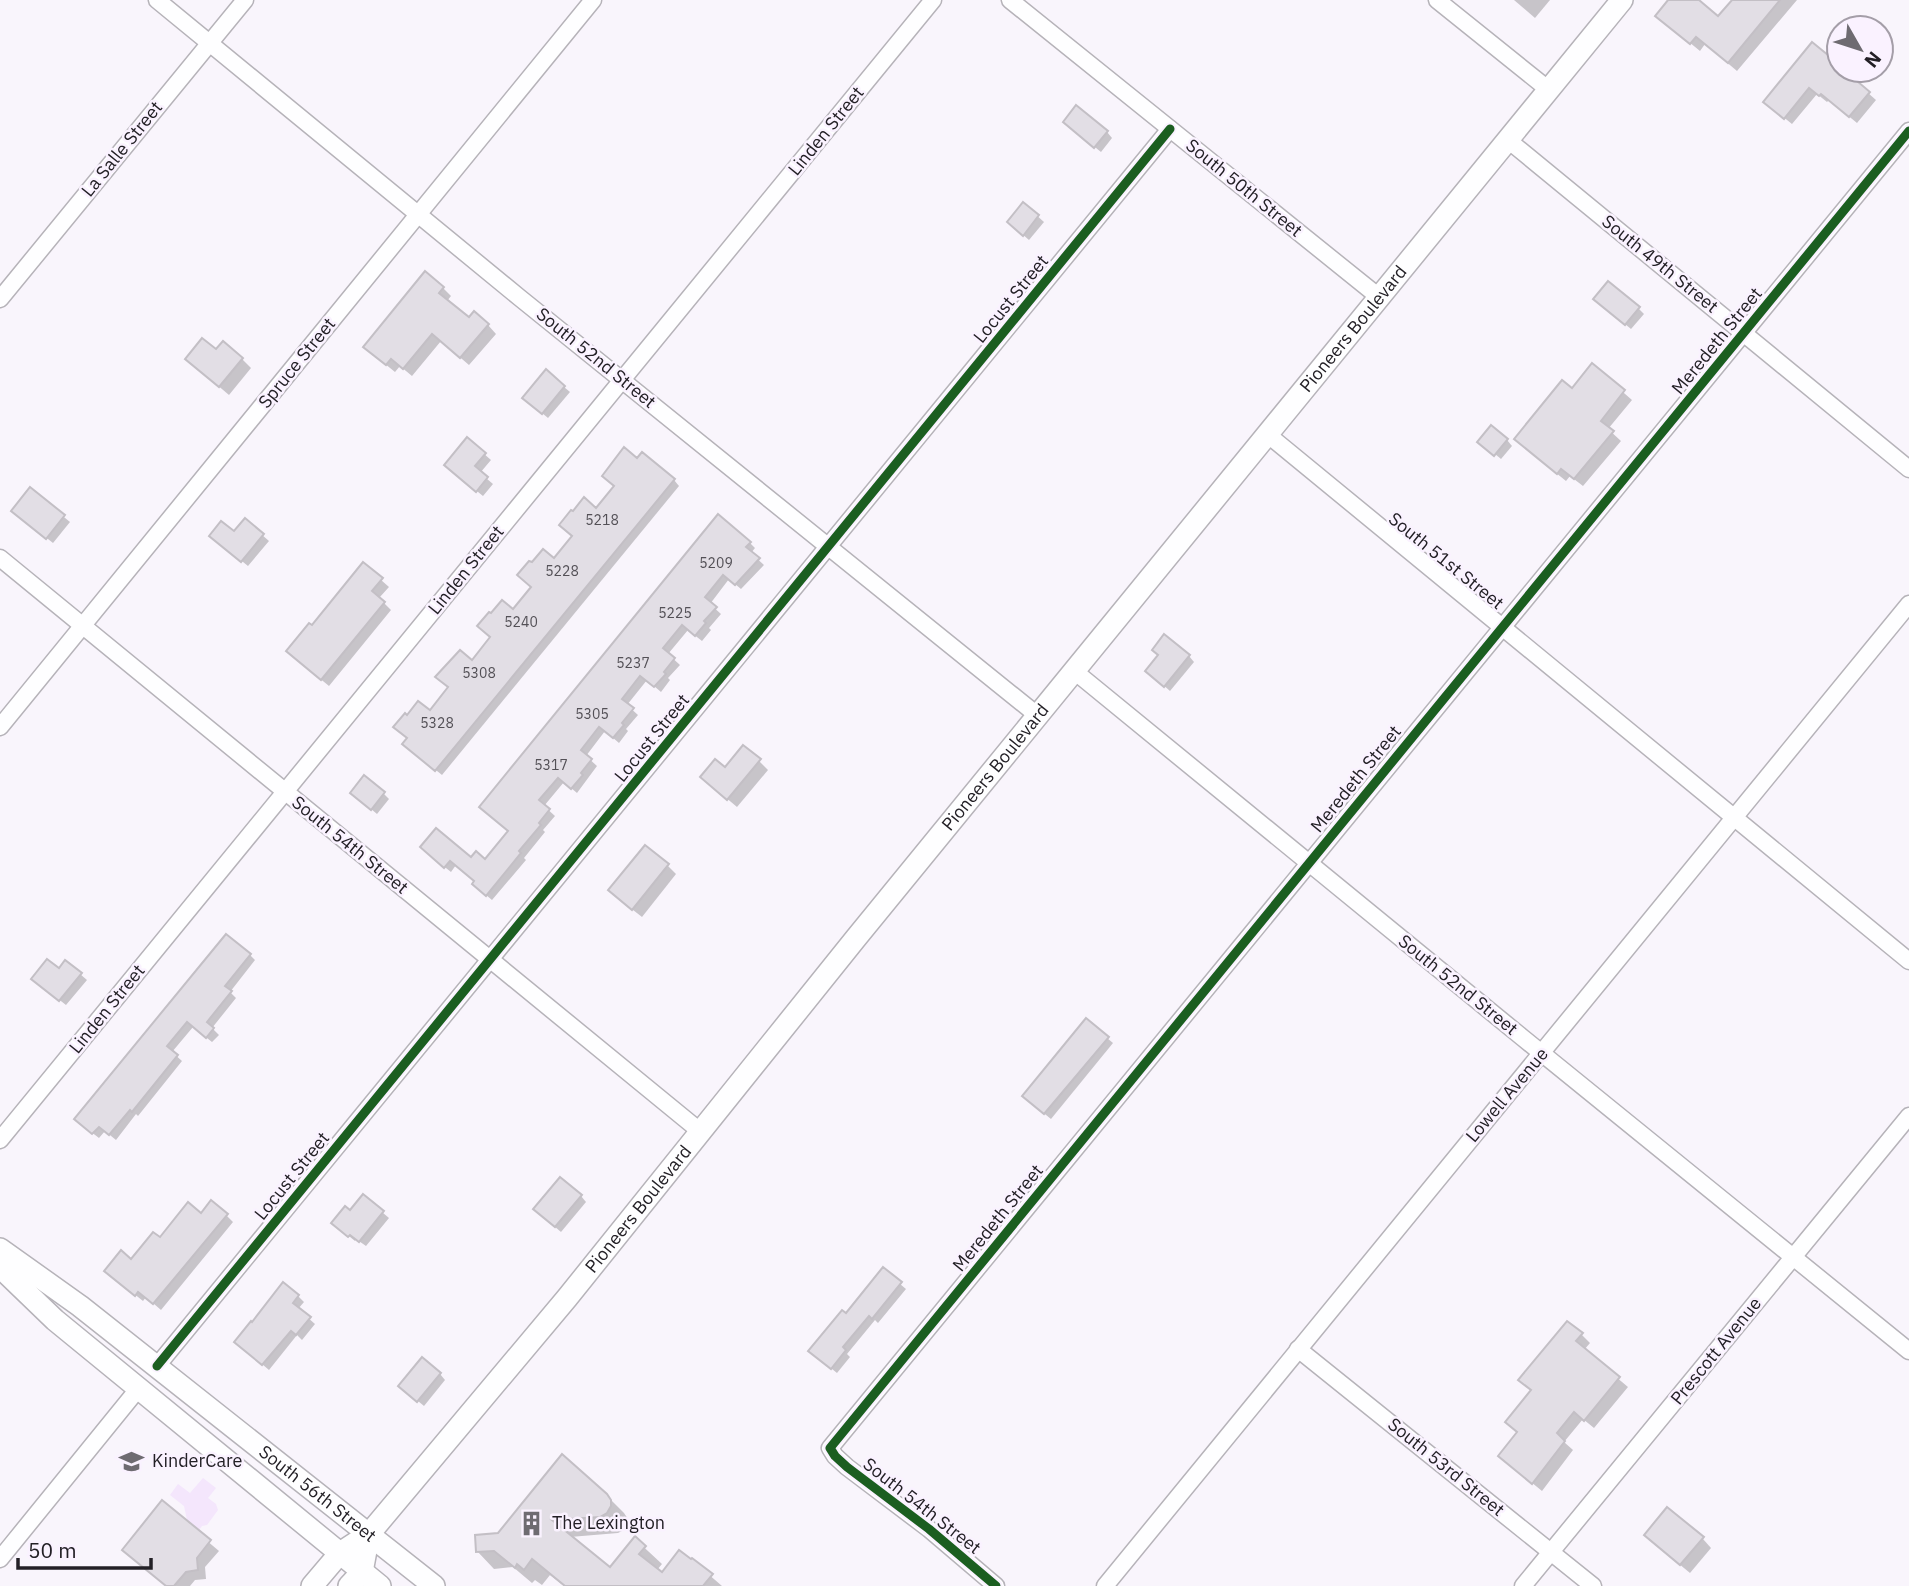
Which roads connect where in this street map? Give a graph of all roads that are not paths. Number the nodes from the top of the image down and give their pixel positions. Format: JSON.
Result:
{"nodes":[{"id":1,"x":156,"y":0,"type":"edge"},
{"id":2,"x":244,"y":0,"type":"edge"},
{"id":3,"x":593,"y":0,"type":"edge"},
{"id":4,"x":933,"y":0,"type":"edge"},
{"id":5,"x":1010,"y":0,"type":"edge"},
{"id":6,"x":1437,"y":0,"type":"edge"},
{"id":7,"x":1622,"y":0,"type":"edge"},
{"id":8,"x":210,"y":43,"type":"junction"},
{"id":9,"x":1549,"y":90,"type":"junction"},
{"id":10,"x":1170,"y":129,"type":"junction"},
{"id":11,"x":1909,"y":131,"type":"edge"},
{"id":12,"x":1508,"y":140,"type":"junction"},
{"id":13,"x":418,"y":215,"type":"junction"},
{"id":14,"x":1379,"y":297,"type":"junction"},
{"id":15,"x":0,"y":299,"type":"edge"},
{"id":16,"x":1744,"y":333,"type":"junction"},
{"id":17,"x":622,"y":379,"type":"junction"},
{"id":18,"x":1267,"y":434,"type":"junction"},
{"id":19,"x":1909,"y":469,"type":"edge"},
{"id":20,"x":829,"y":546,"type":"junction"},
{"id":21,"x":0,"y":558,"type":"edge"},
{"id":22,"x":1909,"y":604,"type":"edge"},
{"id":23,"x":82,"y":626,"type":"junction"},
{"id":24,"x":1502,"y":627,"type":"junction"},
{"id":25,"x":1073,"y":670,"type":"junction"},
{"id":26,"x":1037,"y":715,"type":"junction"},
{"id":27,"x":0,"y":727,"type":"edge"},
{"id":28,"x":285,"y":792,"type":"junction"},
{"id":29,"x":1735,"y":818,"type":"junction"},
{"id":30,"x":1308,"y":862,"type":"junction"},
{"id":31,"x":490,"y":960,"type":"junction"},
{"id":32,"x":1909,"y":961,"type":"edge"},
{"id":33,"x":1541,"y":1053,"type":"junction"},
{"id":34,"x":1909,"y":1116,"type":"edge"},
{"id":35,"x":701,"y":1132,"type":"junction"},
{"id":36,"x":0,"y":1140,"type":"edge"},
{"id":37,"x":0,"y":1250,"type":"edge"},
{"id":38,"x":1794,"y":1257,"type":"junction"},
{"id":39,"x":0,"y":1268,"type":"edge"},
{"id":40,"x":1298,"y":1349,"type":"junction"},
{"id":41,"x":1909,"y":1351,"type":"edge"},
{"id":42,"x":157,"y":1366,"type":"junction"},
{"id":43,"x":138,"y":1389,"type":"junction"},
{"id":44,"x":830,"y":1448,"type":"joint"},
{"id":45,"x":369,"y":1534,"type":"junction"},
{"id":46,"x":1551,"y":1552,"type":"junction"},
{"id":47,"x":340,"y":1553,"type":"junction"},
{"id":48,"x":0,"y":1559,"type":"edge"},
{"id":49,"x":355,"y":1579,"type":"edge"},
{"id":50,"x":312,"y":1586,"type":"edge"},
{"id":51,"x":380,"y":1586,"type":"edge"},
{"id":52,"x":434,"y":1586,"type":"edge"},
{"id":53,"x":996,"y":1586,"type":"edge"},
{"id":54,"x":1105,"y":1586,"type":"edge"},
{"id":55,"x":1522,"y":1586,"type":"edge"},
{"id":56,"x":1593,"y":1586,"type":"edge"}],
"edges":[{"from":1,"to":8,"type":"street","name":"South 52nd Street"},
{"from":2,"to":8,"type":"street","name":"La Salle Street"},
{"from":3,"to":13,"type":"street","name":"Spruce Street"},
{"from":4,"to":17,"type":"street","name":"Linden Street"},
{"from":5,"to":10,"type":"street","name":"South 50th Street"},
{"from":6,"to":9,"type":"street"},
{"from":7,"to":9,"type":"main road","name":"Pioneers Boulevard"},
{"from":8,"to":13,"type":"street","name":"South 52nd Street"},
{"from":8,"to":15,"type":"street","name":"La Salle Street"},
{"from":9,"to":12,"type":"main road","name":"Pioneers Boulevard"},
{"from":10,"to":14,"type":"street","name":"South 50th Street"},
{"from":10,"to":20,"type":"street","name":"Locust Street"},
{"from":11,"to":16,"type":"street","name":"Meredeth Street"},
{"from":12,"to":14,"type":"main road","name":"Pioneers Boulevard"},
{"from":12,"to":16,"type":"street","name":"South 49th Street"},
{"from":13,"to":17,"type":"street","name":"South 52nd Street"},
{"from":13,"to":23,"type":"street","name":"Spruce Street"},
{"from":14,"to":18,"type":"main road","name":"Pioneers Boulevard"},
{"from":16,"to":19,"type":"street","name":"South 49th Street"},
{"from":16,"to":24,"type":"street","name":"Meredeth Street"},
{"from":17,"to":20,"type":"street","name":"South 52nd Street"},
{"from":17,"to":28,"type":"street","name":"Linden Street"},
{"from":18,"to":24,"type":"street","name":"South 51st Street"},
{"from":18,"to":25,"type":"main road","name":"Pioneers Boulevard"},
{"from":20,"to":26,"type":"street","name":"South 52nd Street"},
{"from":20,"to":31,"type":"street","name":"Locust Street"},
{"from":21,"to":23,"type":"street","name":"South 54th Street"},
{"from":22,"to":29,"type":"street","name":"Lowell Avenue"},
{"from":23,"to":27,"type":"street","name":"Spruce Street"},
{"from":23,"to":28,"type":"street","name":"South 54th Street"},
{"from":24,"to":29,"type":"street","name":"South 51st Street"},
{"from":24,"to":30,"type":"street","name":"Meredeth Street"},
{"from":25,"to":26,"type":"main road","name":"Pioneers Boulevard"},
{"from":25,"to":30,"type":"street","name":"South 52nd Street"},
{"from":26,"to":35,"type":"main road","name":"Pioneers Boulevard"},
{"from":28,"to":31,"type":"street","name":"South 54th Street"},
{"from":28,"to":36,"type":"street","name":"Linden Street"},
{"from":29,"to":32,"type":"street","name":"South 51st Street"},
{"from":29,"to":33,"type":"street","name":"Lowell Avenue"},
{"from":30,"to":33,"type":"street","name":"South 52nd Street"},
{"from":30,"to":44,"type":"street","name":"Meredeth Street"},
{"from":31,"to":35,"type":"street","name":"South 54th Street"},
{"from":31,"to":42,"type":"street","name":"Locust Street"},
{"from":33,"to":38,"type":"street","name":"South 52nd Street"},
{"from":33,"to":40,"type":"street","name":"Lowell Avenue"},
{"from":34,"to":38,"type":"street","name":"Prescott Avenue"},
{"from":35,"to":45,"type":"main road","name":"Pioneers Boulevard"},
{"from":37,"to":42,"type":"main road","name":"South 56th Street"},
{"from":38,"to":41,"type":"street","name":"South 52nd Street"},
{"from":38,"to":46,"type":"street","name":"Prescott Avenue"},
{"from":39,"to":43,"type":"main road","name":"South 56th Street"},
{"from":40,"to":46,"type":"street","name":"South 53rd Street"},
{"from":40,"to":54,"type":"street","name":"Lowell Avenue"},
{"from":42,"to":45,"type":"main road","name":"South 56th Street"},
{"from":43,"to":47,"type":"main road","name":"South 56th Street"},
{"from":43,"to":48,"type":"street"},
{"from":44,"to":53,"type":"street","name":"South 54th Street"},
{"from":45,"to":47,"type":"main road","name":"Pioneers Boulevard"},
{"from":45,"to":49,"type":"main road","name":"Pioneers Boulevard"},
{"from":45,"to":52,"type":"main road","name":"South 56th Street"},
{"from":46,"to":55,"type":"street","name":"Prescott Avenue"},
{"from":46,"to":56,"type":"street","name":"South 53rd Street"},
{"from":47,"to":49,"type":"main road","name":"South 56th Street"},
{"from":47,"to":50,"type":"main road","name":"Pioneers Boulevard"},
{"from":49,"to":51,"type":"main road","name":"South 56th Street"}]}
